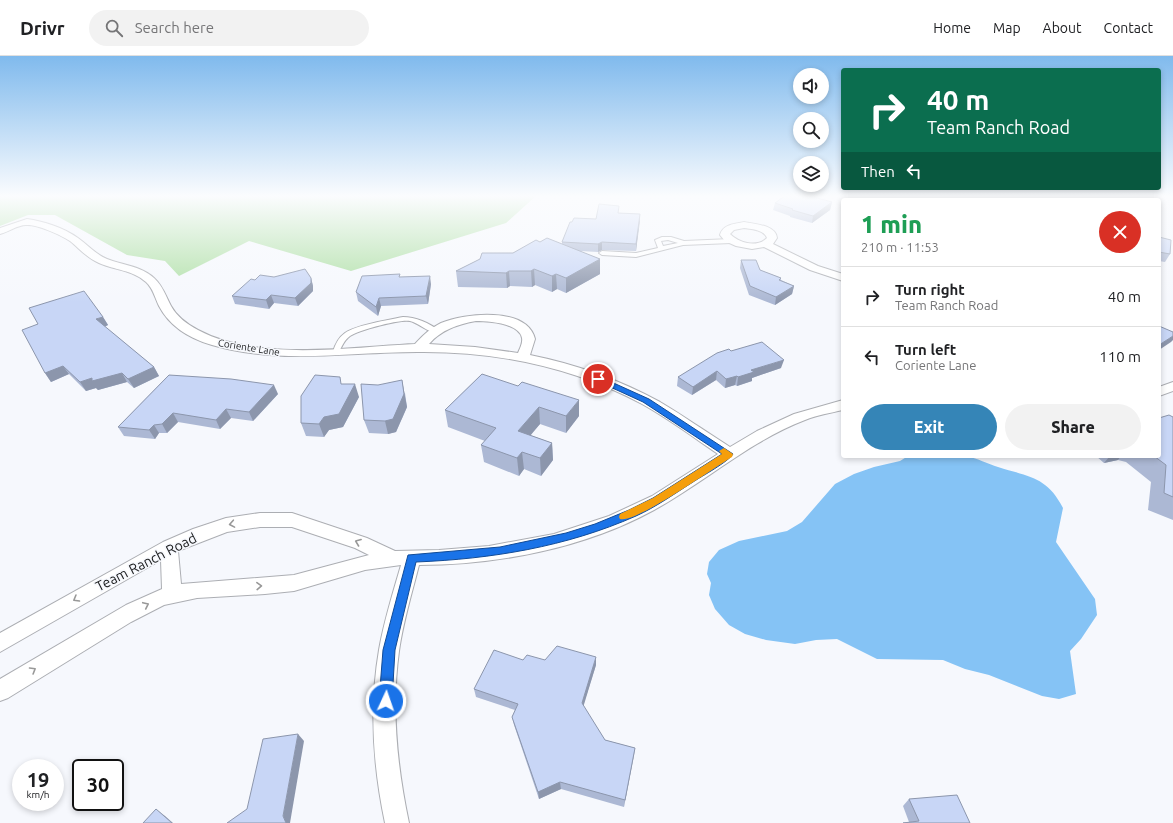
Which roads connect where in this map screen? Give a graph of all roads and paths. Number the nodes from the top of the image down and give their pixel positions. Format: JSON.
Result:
{"nodes":[{"id":1,"x":57,"y":231,"type":"edge"},
{"id":2,"x":728,"y":231,"type":"edge"},
{"id":3,"x":767,"y":231,"type":"edge"},
{"id":4,"x":731,"y":241,"type":"junction"},
{"id":5,"x":683,"y":243,"type":"junction"},
{"id":6,"x":765,"y":244,"type":"junction"},
{"id":7,"x":661,"y":248,"type":"junction"},
{"id":8,"x":602,"y":253,"type":"edge"},
{"id":9,"x":841,"y":277,"type":"edge"},
{"id":10,"x":436,"y":331,"type":"junction"},
{"id":11,"x":419,"y":348,"type":"junction"},
{"id":12,"x":336,"y":352,"type":"junction"},
{"id":13,"x":523,"y":358,"type":"junction"},
{"id":14,"x":1173,"y":386,"type":"edge"},
{"id":15,"x":1161,"y":391,"type":"edge"},
{"id":16,"x":841,"y":405,"type":"edge"},
{"id":17,"x":728,"y":454,"type":"junction"},
{"id":18,"x":169,"y":547,"type":"junction"},
{"id":19,"x":403,"y":558,"type":"junction"},
{"id":20,"x":172,"y":595,"type":"junction"},
{"id":21,"x":0,"y":643,"type":"edge"},
{"id":22,"x":0,"y":691,"type":"edge"},
{"id":23,"x":397,"y":823,"type":"edge"}],
"edges":[{"from":1,"to":12,"type":"street","name":"Coriente Lane"},
{"from":2,"to":4,"type":"street"},
{"from":3,"to":6,"type":"street"},
{"from":4,"to":5,"type":"lane"},
{"from":4,"to":6,"type":"street"},
{"from":5,"to":7,"type":"lane"},
{"from":5,"to":7,"type":"lane"},
{"from":6,"to":9,"type":"street"},
{"from":7,"to":8,"type":"lane"},
{"from":10,"to":11,"type":"street"},
{"from":10,"to":12,"type":"lane"},
{"from":10,"to":13,"type":"street"},
{"from":11,"to":12,"type":"street","name":"Coriente Lane"},
{"from":11,"to":13,"type":"street","name":"Coriente Lane"},
{"from":13,"to":17,"type":"street","name":"Coriente Lane"},
{"from":14,"to":15,"type":"street"},
{"from":16,"to":17,"type":"street","name":"Team Ranch Road"},
{"from":17,"to":19,"type":"street","name":"Team Ranch Road"},
{"from":19,"to":18,"type":"street","name":"Team Ranch Road","one_way":true},
{"from":18,"to":20,"type":"street"},
{"from":18,"to":21,"type":"street","name":"Team Ranch Road","one_way":true},
{"from":20,"to":19,"type":"street","name":"Team Ranch Road","one_way":true},
{"from":19,"to":23,"type":"street"},
{"from":22,"to":20,"type":"street","name":"Team Ranch Road","one_way":true}]}
